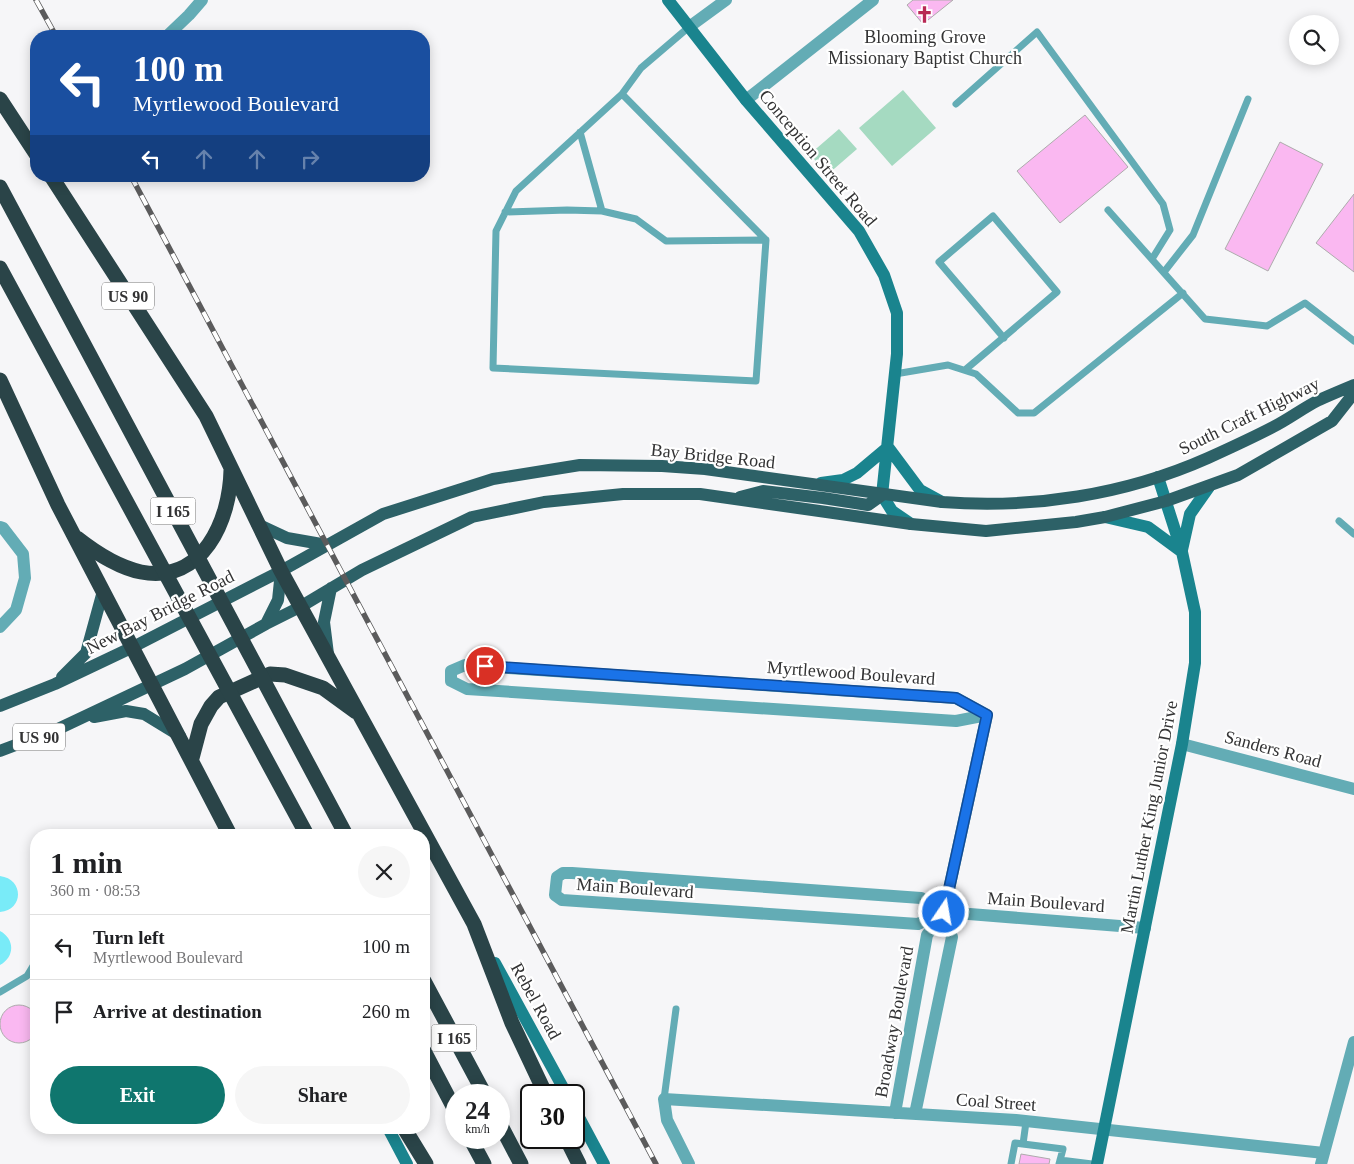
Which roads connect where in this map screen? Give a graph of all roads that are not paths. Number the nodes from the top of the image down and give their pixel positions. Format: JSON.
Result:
{"nodes":[{"id":1,"x":202,"y":0,"type":"edge"},
{"id":2,"x":668,"y":0,"type":"edge"},
{"id":3,"x":726,"y":0,"type":"edge"},
{"id":4,"x":874,"y":0,"type":"edge"},
{"id":5,"x":690,"y":27,"type":"junction"},
{"id":6,"x":173,"y":30,"type":"edge"},
{"id":7,"x":622,"y":94,"type":"junction"},
{"id":8,"x":0,"y":99,"type":"edge"},
{"id":9,"x":1248,"y":99,"type":"dead end"},
{"id":10,"x":746,"y":100,"type":"junction"},
{"id":11,"x":956,"y":104,"type":"dead end"},
{"id":12,"x":580,"y":132,"type":"junction"},
{"id":13,"x":30,"y":145,"type":"edge"},
{"id":14,"x":55,"y":182,"type":"edge"},
{"id":15,"x":0,"y":187,"type":"edge"},
{"id":16,"x":1108,"y":210,"type":"dead end"},
{"id":17,"x":602,"y":211,"type":"junction"},
{"id":18,"x":505,"y":212,"type":"junction"},
{"id":19,"x":766,"y":240,"type":"junction"},
{"id":20,"x":1152,"y":259,"type":"junction"},
{"id":21,"x":0,"y":268,"type":"edge"},
{"id":22,"x":1164,"y":272,"type":"junction"},
{"id":23,"x":1183,"y":293,"type":"junction"},
{"id":24,"x":1004,"y":338,"type":"junction"},
{"id":25,"x":1354,"y":341,"type":"edge"},
{"id":26,"x":965,"y":370,"type":"junction"},
{"id":27,"x":895,"y":374,"type":"junction"},
{"id":28,"x":0,"y":380,"type":"edge"},
{"id":29,"x":1354,"y":386,"type":"edge"},
{"id":30,"x":1354,"y":393,"type":"edge"},
{"id":31,"x":888,"y":447,"type":"junction"},
{"id":32,"x":231,"y":467,"type":"junction"},
{"id":33,"x":1158,"y":477,"type":"junction"},
{"id":34,"x":811,"y":484,"type":"junction"},
{"id":35,"x":1209,"y":487,"type":"junction"},
{"id":36,"x":882,"y":494,"type":"junction"},
{"id":37,"x":733,"y":499,"type":"junction"},
{"id":38,"x":1166,"y":501,"type":"junction"},
{"id":39,"x":942,"y":502,"type":"junction"},
{"id":40,"x":1105,"y":517,"type":"junction"},
{"id":41,"x":1340,"y":521,"type":"dead end"},
{"id":42,"x":257,"y":524,"type":"junction"},
{"id":43,"x":911,"y":524,"type":"junction"},
{"id":44,"x":2,"y":527,"type":"edge"},
{"id":45,"x":1354,"y":534,"type":"edge"},
{"id":46,"x":74,"y":536,"type":"junction"},
{"id":47,"x":327,"y":545,"type":"junction"},
{"id":48,"x":1182,"y":552,"type":"junction"},
{"id":49,"x":281,"y":571,"type":"junction"},
{"id":50,"x":331,"y":588,"type":"junction"},
{"id":51,"x":103,"y":591,"type":"junction"},
{"id":52,"x":300,"y":607,"type":"junction"},
{"id":53,"x":266,"y":624,"type":"junction"},
{"id":54,"x":0,"y":627,"type":"edge"},
{"id":55,"x":133,"y":647,"type":"junction"},
{"id":56,"x":328,"y":658,"type":"junction"},
{"id":57,"x":55,"y":684,"type":"junction"},
{"id":58,"x":152,"y":684,"type":"junction"},
{"id":59,"x":0,"y":706,"type":"edge"},
{"id":60,"x":359,"y":714,"type":"junction"},
{"id":61,"x":987,"y":715,"type":"junction"},
{"id":62,"x":77,"y":720,"type":"junction"},
{"id":63,"x":180,"y":736,"type":"junction"},
{"id":64,"x":1182,"y":744,"type":"junction"},
{"id":65,"x":0,"y":751,"type":"edge"},
{"id":66,"x":192,"y":758,"type":"junction"},
{"id":67,"x":1354,"y":789,"type":"edge"},
{"id":68,"x":227,"y":829,"type":"edge"},
{"id":69,"x":304,"y":829,"type":"edge"},
{"id":70,"x":343,"y":829,"type":"edge"},
{"id":71,"x":422,"y":829,"type":"edge"},
{"id":72,"x":430,"y":844,"type":"edge"},
{"id":73,"x":944,"y":912,"type":"junction"},
{"id":74,"x":474,"y":924,"type":"junction"},
{"id":75,"x":1145,"y":928,"type":"junction"},
{"id":76,"x":30,"y":971,"type":"edge"},
{"id":77,"x":0,"y":992,"type":"edge"},
{"id":78,"x":430,"y":992,"type":"edge"},
{"id":79,"x":676,"y":1009,"type":"dead end"},
{"id":80,"x":1354,"y":1042,"type":"edge"},
{"id":81,"x":430,"y":1062,"type":"edge"},
{"id":82,"x":479,"y":1084,"type":"edge"},
{"id":83,"x":541,"y":1084,"type":"edge"},
{"id":84,"x":561,"y":1084,"type":"edge"},
{"id":85,"x":445,"y":1091,"type":"edge"},
{"id":86,"x":664,"y":1099,"type":"junction"},
{"id":87,"x":895,"y":1113,"type":"junction"},
{"id":88,"x":915,"y":1114,"type":"junction"},
{"id":89,"x":1026,"y":1122,"type":"junction"},
{"id":90,"x":585,"y":1129,"type":"edge"},
{"id":91,"x":1104,"y":1131,"type":"junction"},
{"id":92,"x":391,"y":1134,"type":"edge"},
{"id":93,"x":408,"y":1134,"type":"edge"},
{"id":94,"x":510,"y":1143,"type":"edge"},
{"id":95,"x":1023,"y":1144,"type":"junction"},
{"id":96,"x":476,"y":1149,"type":"edge"},
{"id":97,"x":572,"y":1149,"type":"edge"},
{"id":98,"x":1322,"y":1159,"type":"edge"},
{"id":99,"x":1060,"y":1162,"type":"edge"},
{"id":100,"x":407,"y":1164,"type":"edge"},
{"id":101,"x":426,"y":1164,"type":"edge"},
{"id":102,"x":484,"y":1164,"type":"edge"},
{"id":103,"x":521,"y":1164,"type":"edge"},
{"id":104,"x":579,"y":1164,"type":"edge"},
{"id":105,"x":604,"y":1164,"type":"edge"},
{"id":106,"x":689,"y":1164,"type":"edge"},
{"id":107,"x":1012,"y":1164,"type":"edge"},
{"id":108,"x":1092,"y":1164,"type":"edge"},
{"id":109,"x":1097,"y":1164,"type":"edge"}],
"edges":[{"from":1,"to":6,"type":"street"},
{"from":2,"to":5,"type":"street","name":"Conception Street Road"},
{"from":3,"to":5,"type":"street"},
{"from":4,"to":10,"type":"street"},
{"from":5,"to":7,"type":"lane"},
{"from":5,"to":10,"type":"street","name":"Conception Street Road"},
{"from":7,"to":12,"type":"lane"},
{"from":7,"to":19,"type":"lane"},
{"from":8,"to":13,"type":"highway"},
{"from":9,"to":22,"type":"lane"},
{"from":10,"to":27,"type":"street","name":"Conception Street Road"},
{"from":11,"to":20,"type":"lane"},
{"from":12,"to":17,"type":"lane"},
{"from":12,"to":18,"type":"lane"},
{"from":14,"to":32,"type":"highway","number":"US 90"},
{"from":15,"to":70,"type":"highway","number":"I 165","bridge":true},
{"from":16,"to":20,"type":"lane"},
{"from":17,"to":18,"type":"lane"},
{"from":17,"to":19,"type":"lane"},
{"from":18,"to":19,"type":"lane"},
{"from":20,"to":22,"type":"lane"},
{"from":21,"to":69,"type":"highway","number":"I 165","bridge":true},
{"from":22,"to":23,"type":"lane"},
{"from":23,"to":25,"type":"lane"},
{"from":23,"to":26,"type":"lane"},
{"from":24,"to":24,"type":"lane"},
{"from":24,"to":26,"type":"lane"},
{"from":26,"to":27,"type":"lane"},
{"from":27,"to":31,"type":"street","name":"Conception Street Road"},
{"from":28,"to":46,"type":"highway"},
{"from":29,"to":33,"type":"main road","name":"South Craft Highway"},
{"from":30,"to":35,"type":"main road","name":"South Craft Highway"},
{"from":31,"to":34,"type":"street"},
{"from":31,"to":36,"type":"street","name":"Conception Street Road"},
{"from":31,"to":39,"type":"street"},
{"from":32,"to":42,"type":"highway","number":"US 90"},
{"from":32,"to":46,"type":"highway"},
{"from":33,"to":38,"type":"street","name":"Martin Luther King Junior Drive"},
{"from":33,"to":39,"type":"main road","name":"Bay Bridge Road"},
{"from":34,"to":36,"type":"main road","name":"Bay Bridge Road"},
{"from":34,"to":47,"type":"main road","name":"Bay Bridge Road"},
{"from":35,"to":38,"type":"main road","name":"South Craft Highway"},
{"from":35,"to":48,"type":"street"},
{"from":36,"to":37,"type":"main road"},
{"from":36,"to":39,"type":"main road","name":"Bay Bridge Road"},
{"from":36,"to":43,"type":"street"},
{"from":37,"to":43,"type":"main road"},
{"from":37,"to":50,"type":"main road"},
{"from":38,"to":40,"type":"main road"},
{"from":38,"to":48,"type":"street","name":"Martin Luther King Junior Drive"},
{"from":40,"to":43,"type":"main road"},
{"from":40,"to":48,"type":"street"},
{"from":41,"to":45,"type":"lane"},
{"from":42,"to":47,"type":"main road"},
{"from":42,"to":49,"type":"highway","number":"US 90"},
{"from":44,"to":54,"type":"street"},
{"from":46,"to":51,"type":"highway"},
{"from":47,"to":49,"type":"main road","name":"Bay Bridge Road"},
{"from":48,"to":64,"type":"street","name":"Martin Luther King Junior Drive"},
{"from":49,"to":52,"type":"highway","number":"US 90"},
{"from":49,"to":53,"type":"main road"},
{"from":49,"to":55,"type":"main road","name":"New Bay Bridge Road"},
{"from":50,"to":52,"type":"main road"},
{"from":50,"to":56,"type":"main road"},
{"from":51,"to":55,"type":"highway"},
{"from":51,"to":57,"type":"main road","number":"US 90"},
{"from":52,"to":53,"type":"main road","number":"US 90"},
{"from":52,"to":56,"type":"highway"},
{"from":53,"to":58,"type":"main road","number":"US 90"},
{"from":55,"to":57,"type":"main road","name":"New Bay Bridge Road"},
{"from":55,"to":58,"type":"highway"},
{"from":56,"to":60,"type":"highway"},
{"from":57,"to":59,"type":"main road","number":"US 90"},
{"from":58,"to":62,"type":"main road","number":"US 90"},
{"from":58,"to":63,"type":"highway"},
{"from":60,"to":66,"type":"highway"},
{"from":60,"to":71,"type":"highway"},
{"from":61,"to":61,"type":"street","name":"Myrtlewood Boulevard"},
{"from":61,"to":73,"type":"street","name":"Broadway Boulevard"},
{"from":62,"to":63,"type":"main road"},
{"from":62,"to":65,"type":"main road","number":"US 90"},
{"from":63,"to":66,"type":"highway"},
{"from":64,"to":67,"type":"street","name":"Sanders Road"},
{"from":64,"to":75,"type":"street","name":"Martin Luther King Junior Drive"},
{"from":66,"to":68,"type":"highway"},
{"from":72,"to":74,"type":"highway"},
{"from":73,"to":73,"type":"street","name":"Main Boulevard"},
{"from":73,"to":75,"type":"street","name":"Main Boulevard"},
{"from":73,"to":87,"type":"street","name":"Broadway Boulevard"},
{"from":73,"to":88,"type":"street","name":"Broadway Boulevard"},
{"from":74,"to":83,"type":"highway"},
{"from":74,"to":84,"type":"street","name":"Rebel Road"},
{"from":75,"to":91,"type":"street","name":"Martin Luther King Junior Drive"},
{"from":76,"to":77,"type":"lane"},
{"from":78,"to":82,"type":"highway","number":"I 165"},
{"from":79,"to":86,"type":"lane"},
{"from":80,"to":98,"type":"street"},
{"from":81,"to":85,"type":"highway","number":"I 165"},
{"from":86,"to":87,"type":"street","name":"Coal Street"},
{"from":86,"to":106,"type":"street"},
{"from":87,"to":88,"type":"street","name":"Coal Street"},
{"from":88,"to":89,"type":"street","name":"Coal Street"},
{"from":89,"to":91,"type":"street","name":"Coal Street"},
{"from":89,"to":95,"type":"lane"},
{"from":90,"to":105,"type":"street"},
{"from":91,"to":98,"type":"street","name":"Coal Street"},
{"from":91,"to":109,"type":"street","name":"Martin Luther King Junior Drive"},
{"from":92,"to":100,"type":"street"},
{"from":93,"to":101,"type":"highway"},
{"from":94,"to":103,"type":"highway"},
{"from":95,"to":99,"type":"lane"},
{"from":95,"to":107,"type":"lane"},
{"from":96,"to":102,"type":"highway"},
{"from":97,"to":104,"type":"highway"},
{"from":99,"to":108,"type":"lane"}]}
